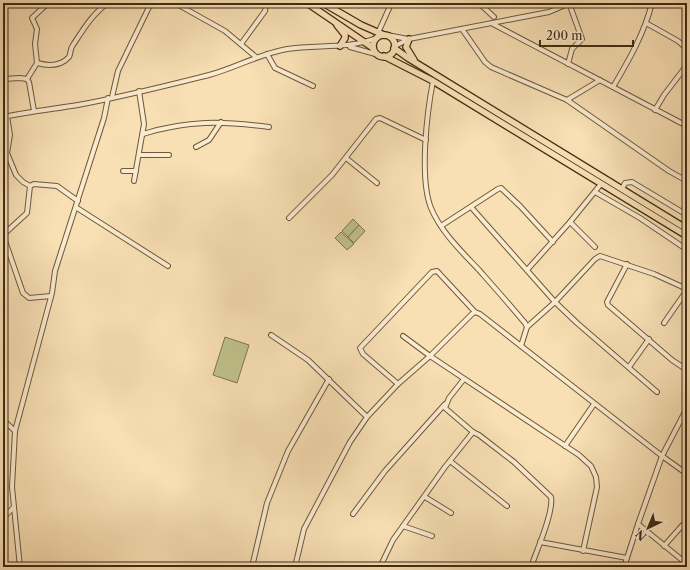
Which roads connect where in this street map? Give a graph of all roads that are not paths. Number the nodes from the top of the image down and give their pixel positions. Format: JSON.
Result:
{"nodes":[{"id":1,"x":5,"y":3,"type":"edge"},
{"id":2,"x":48,"y":3,"type":"edge"},
{"id":3,"x":108,"y":3,"type":"edge"},
{"id":4,"x":151,"y":3,"type":"edge"},
{"id":5,"x":175,"y":3,"type":"edge"},
{"id":6,"x":266,"y":3,"type":"edge"},
{"id":7,"x":306,"y":3,"type":"edge"},
{"id":8,"x":323,"y":3,"type":"edge"},
{"id":9,"x":479,"y":3,"type":"edge"},
{"id":10,"x":570,"y":3,"type":"edge"},
{"id":11,"x":652,"y":3,"type":"edge"},
{"id":12,"x":391,"y":4,"type":"dead end"},
{"id":13,"x":3,"y":9,"type":"edge"},
{"id":14,"x":332,"y":18,"type":"junction"},
{"id":15,"x":494,"y":18,"type":"dead end"},
{"id":16,"x":646,"y":23,"type":"junction"},
{"id":17,"x":493,"y":24,"type":"junction"},
{"id":18,"x":462,"y":30,"type":"junction"},
{"id":19,"x":381,"y":35,"type":"junction"},
{"id":20,"x":409,"y":40,"type":"junction"},
{"id":21,"x":366,"y":42,"type":"junction"},
{"id":22,"x":241,"y":44,"type":"junction"},
{"id":23,"x":340,"y":46,"type":"junction"},
{"id":24,"x":347,"y":46,"type":"junction"},
{"id":25,"x":394,"y":47,"type":"junction"},
{"id":26,"x":373,"y":48,"type":"junction"},
{"id":27,"x":687,"y":49,"type":"edge"},
{"id":28,"x":267,"y":54,"type":"junction"},
{"id":29,"x":382,"y":56,"type":"junction"},
{"id":30,"x":256,"y":57,"type":"junction"},
{"id":31,"x":415,"y":62,"type":"junction"},
{"id":32,"x":37,"y":63,"type":"junction"},
{"id":33,"x":568,"y":64,"type":"junction"},
{"id":34,"x":687,"y":65,"type":"edge"},
{"id":35,"x":3,"y":79,"type":"edge"},
{"id":36,"x":27,"y":79,"type":"junction"},
{"id":37,"x":600,"y":80,"type":"junction"},
{"id":38,"x":433,"y":81,"type":"junction"},
{"id":39,"x":313,"y":86,"type":"dead end"},
{"id":40,"x":613,"y":87,"type":"junction"},
{"id":41,"x":139,"y":91,"type":"junction"},
{"id":42,"x":110,"y":97,"type":"junction"},
{"id":43,"x":567,"y":100,"type":"junction"},
{"id":44,"x":655,"y":110,"type":"junction"},
{"id":45,"x":34,"y":111,"type":"junction"},
{"id":46,"x":5,"y":116,"type":"edge"},
{"id":47,"x":221,"y":122,"type":"junction"},
{"id":48,"x":687,"y":126,"type":"edge"},
{"id":49,"x":269,"y":127,"type":"dead end"},
{"id":50,"x":144,"y":134,"type":"junction"},
{"id":51,"x":426,"y":140,"type":"junction"},
{"id":52,"x":196,"y":147,"type":"dead end"},
{"id":53,"x":139,"y":155,"type":"junction"},
{"id":54,"x":169,"y":155,"type":"dead end"},
{"id":55,"x":346,"y":158,"type":"junction"},
{"id":56,"x":123,"y":170,"type":"dead end"},
{"id":57,"x":136,"y":171,"type":"junction"},
{"id":58,"x":134,"y":181,"type":"dead end"},
{"id":59,"x":687,"y":181,"type":"edge"},
{"id":60,"x":377,"y":183,"type":"dead end"},
{"id":61,"x":601,"y":184,"type":"junction"},
{"id":62,"x":30,"y":186,"type":"junction"},
{"id":63,"x":622,"y":189,"type":"junction"},
{"id":64,"x":595,"y":192,"type":"junction"},
{"id":65,"x":78,"y":201,"type":"junction"},
{"id":66,"x":471,"y":206,"type":"junction"},
{"id":67,"x":77,"y":208,"type":"junction"},
{"id":68,"x":687,"y":215,"type":"edge"},
{"id":69,"x":289,"y":218,"type":"dead end"},
{"id":70,"x":570,"y":222,"type":"junction"},
{"id":71,"x":441,"y":226,"type":"junction"},
{"id":72,"x":687,"y":229,"type":"edge"},
{"id":73,"x":3,"y":235,"type":"edge"},
{"id":74,"x":687,"y":236,"type":"edge"},
{"id":75,"x":553,"y":242,"type":"junction"},
{"id":76,"x":594,"y":247,"type":"dead end"},
{"id":77,"x":683,"y":247,"type":"dead end"},
{"id":78,"x":626,"y":264,"type":"junction"},
{"id":79,"x":168,"y":266,"type":"dead end"},
{"id":80,"x":528,"y":270,"type":"junction"},
{"id":81,"x":687,"y":289,"type":"edge"},
{"id":82,"x":51,"y":296,"type":"junction"},
{"id":83,"x":555,"y":302,"type":"junction"},
{"id":84,"x":475,"y":312,"type":"junction"},
{"id":85,"x":664,"y":323,"type":"dead end"},
{"id":86,"x":527,"y":327,"type":"junction"},
{"id":87,"x":271,"y":335,"type":"dead end"},
{"id":88,"x":403,"y":336,"type":"dead end"},
{"id":89,"x":649,"y":339,"type":"junction"},
{"id":90,"x":521,"y":346,"type":"junction"},
{"id":91,"x":430,"y":356,"type":"junction"},
{"id":92,"x":629,"y":366,"type":"junction"},
{"id":93,"x":687,"y":370,"type":"edge"},
{"id":94,"x":328,"y":379,"type":"junction"},
{"id":95,"x":464,"y":379,"type":"junction"},
{"id":96,"x":398,"y":384,"type":"junction"},
{"id":97,"x":657,"y":392,"type":"dead end"},
{"id":98,"x":445,"y":404,"type":"junction"},
{"id":99,"x":594,"y":404,"type":"junction"},
{"id":100,"x":687,"y":408,"type":"edge"},
{"id":101,"x":685,"y":415,"type":"edge"},
{"id":102,"x":367,"y":417,"type":"junction"},
{"id":103,"x":3,"y":420,"type":"edge"},
{"id":104,"x":15,"y":431,"type":"junction"},
{"id":105,"x":473,"y":432,"type":"junction"},
{"id":106,"x":565,"y":446,"type":"junction"},
{"id":107,"x":662,"y":456,"type":"junction"},
{"id":108,"x":450,"y":461,"type":"junction"},
{"id":109,"x":687,"y":474,"type":"edge"},
{"id":110,"x":425,"y":497,"type":"junction"},
{"id":111,"x":507,"y":506,"type":"dead end"},
{"id":112,"x":13,"y":508,"type":"junction"},
{"id":113,"x":451,"y":512,"type":"dead end"},
{"id":114,"x":353,"y":514,"type":"dead end"},
{"id":115,"x":3,"y":518,"type":"edge"},
{"id":116,"x":687,"y":520,"type":"edge"},
{"id":117,"x":638,"y":524,"type":"junction"},
{"id":118,"x":403,"y":526,"type":"junction"},
{"id":119,"x":432,"y":536,"type":"dead end"},
{"id":120,"x":540,"y":542,"type":"junction"},
{"id":121,"x":664,"y":546,"type":"junction"},
{"id":122,"x":583,"y":551,"type":"junction"},
{"id":123,"x":627,"y":558,"type":"junction"},
{"id":124,"x":687,"y":563,"type":"edge"},
{"id":125,"x":20,"y":567,"type":"edge"},
{"id":126,"x":252,"y":567,"type":"edge"},
{"id":127,"x":294,"y":567,"type":"edge"},
{"id":128,"x":380,"y":567,"type":"edge"},
{"id":129,"x":531,"y":567,"type":"edge"},
{"id":130,"x":624,"y":567,"type":"edge"},
{"id":131,"x":683,"y":567,"type":"edge"}],
"edges":[{"from":1,"to":13,"type":"street"},
{"from":2,"to":32,"type":"street"},
{"from":3,"to":32,"type":"street"},
{"from":4,"to":42,"type":"street"},
{"from":5,"to":22,"type":"street"},
{"from":6,"to":22,"type":"street"},
{"from":7,"to":14,"type":"main road"},
{"from":8,"to":19,"type":"main road"},
{"from":9,"to":15,"type":"street"},
{"from":10,"to":17,"type":"street"},
{"from":10,"to":33,"type":"street"},
{"from":11,"to":16,"type":"street"},
{"from":12,"to":19,"type":"street"},
{"from":14,"to":21,"type":"main road"},
{"from":14,"to":23,"type":"main road"},
{"from":16,"to":27,"type":"street"},
{"from":16,"to":40,"type":"street"},
{"from":17,"to":18,"type":"street"},
{"from":17,"to":33,"type":"street"},
{"from":18,"to":20,"type":"street"},
{"from":18,"to":43,"type":"street"},
{"from":19,"to":20,"type":"street"},
{"from":19,"to":21,"type":"street"},
{"from":19,"to":25,"type":"main road"},
{"from":19,"to":26,"type":"main road"},
{"from":20,"to":25,"type":"street"},
{"from":20,"to":31,"type":"main road"},
{"from":21,"to":24,"type":"street"},
{"from":21,"to":26,"type":"main road"},
{"from":22,"to":30,"type":"street"},
{"from":23,"to":24,"type":"street"},
{"from":23,"to":28,"type":"street"},
{"from":24,"to":29,"type":"street"},
{"from":25,"to":29,"type":"main road"},
{"from":25,"to":31,"type":"main road"},
{"from":26,"to":29,"type":"main road"},
{"from":28,"to":30,"type":"street"},
{"from":28,"to":39,"type":"street"},
{"from":29,"to":38,"type":"main road"},
{"from":30,"to":41,"type":"street"},
{"from":31,"to":63,"type":"main road"},
{"from":32,"to":36,"type":"street"},
{"from":33,"to":37,"type":"street"},
{"from":34,"to":44,"type":"street"},
{"from":35,"to":36,"type":"street"},
{"from":36,"to":45,"type":"street"},
{"from":37,"to":40,"type":"street"},
{"from":37,"to":43,"type":"street"},
{"from":38,"to":51,"type":"street"},
{"from":38,"to":61,"type":"main road"},
{"from":40,"to":44,"type":"street"},
{"from":41,"to":42,"type":"street"},
{"from":41,"to":50,"type":"street"},
{"from":42,"to":45,"type":"street"},
{"from":42,"to":65,"type":"street"},
{"from":43,"to":59,"type":"street"},
{"from":44,"to":48,"type":"street"},
{"from":45,"to":46,"type":"street"},
{"from":46,"to":62,"type":"street"},
{"from":47,"to":49,"type":"street"},
{"from":47,"to":50,"type":"street"},
{"from":47,"to":52,"type":"street"},
{"from":50,"to":53,"type":"street"},
{"from":51,"to":55,"type":"street"},
{"from":51,"to":71,"type":"street"},
{"from":53,"to":54,"type":"street"},
{"from":53,"to":57,"type":"street"},
{"from":55,"to":60,"type":"street"},
{"from":55,"to":69,"type":"street"},
{"from":56,"to":57,"type":"street"},
{"from":57,"to":58,"type":"street"},
{"from":61,"to":64,"type":"street"},
{"from":61,"to":74,"type":"main road"},
{"from":62,"to":65,"type":"street"},
{"from":62,"to":73,"type":"street"},
{"from":63,"to":68,"type":"street"},
{"from":63,"to":72,"type":"main road"},
{"from":64,"to":70,"type":"street"},
{"from":64,"to":77,"type":"street"},
{"from":65,"to":67,"type":"street"},
{"from":66,"to":71,"type":"street"},
{"from":66,"to":75,"type":"street"},
{"from":66,"to":80,"type":"street"},
{"from":67,"to":79,"type":"street"},
{"from":67,"to":82,"type":"street"},
{"from":70,"to":75,"type":"street"},
{"from":70,"to":76,"type":"street"},
{"from":71,"to":86,"type":"street"},
{"from":73,"to":82,"type":"street"},
{"from":75,"to":80,"type":"street"},
{"from":78,"to":81,"type":"street"},
{"from":78,"to":83,"type":"street"},
{"from":78,"to":89,"type":"street"},
{"from":80,"to":83,"type":"street"},
{"from":81,"to":85,"type":"street"},
{"from":82,"to":104,"type":"street"},
{"from":83,"to":86,"type":"street"},
{"from":83,"to":92,"type":"street"},
{"from":84,"to":90,"type":"street"},
{"from":84,"to":91,"type":"street"},
{"from":84,"to":96,"type":"street"},
{"from":86,"to":90,"type":"street"},
{"from":87,"to":94,"type":"street"},
{"from":88,"to":91,"type":"street"},
{"from":89,"to":92,"type":"street"},
{"from":89,"to":93,"type":"street"},
{"from":90,"to":99,"type":"street"},
{"from":91,"to":95,"type":"street"},
{"from":91,"to":96,"type":"street"},
{"from":92,"to":97,"type":"street"},
{"from":94,"to":102,"type":"street"},
{"from":94,"to":126,"type":"street"},
{"from":95,"to":98,"type":"street"},
{"from":95,"to":106,"type":"street"},
{"from":96,"to":102,"type":"street"},
{"from":98,"to":105,"type":"street"},
{"from":98,"to":114,"type":"street"},
{"from":99,"to":106,"type":"street"},
{"from":99,"to":107,"type":"street"},
{"from":100,"to":101,"type":"street"},
{"from":101,"to":107,"type":"street"},
{"from":102,"to":127,"type":"street"},
{"from":103,"to":104,"type":"street"},
{"from":104,"to":112,"type":"street"},
{"from":105,"to":108,"type":"street"},
{"from":105,"to":120,"type":"street"},
{"from":106,"to":122,"type":"street"},
{"from":107,"to":109,"type":"street"},
{"from":107,"to":117,"type":"street"},
{"from":108,"to":110,"type":"street"},
{"from":108,"to":111,"type":"street"},
{"from":110,"to":113,"type":"street"},
{"from":110,"to":118,"type":"street"},
{"from":112,"to":115,"type":"street"},
{"from":112,"to":125,"type":"street"},
{"from":116,"to":121,"type":"street"},
{"from":117,"to":121,"type":"street"},
{"from":117,"to":123,"type":"street"},
{"from":118,"to":119,"type":"street"},
{"from":118,"to":128,"type":"street"},
{"from":120,"to":122,"type":"street"},
{"from":120,"to":129,"type":"street"},
{"from":121,"to":124,"type":"street"},
{"from":122,"to":123,"type":"street"},
{"from":123,"to":130,"type":"street"},
{"from":124,"to":131,"type":"street"}]}
